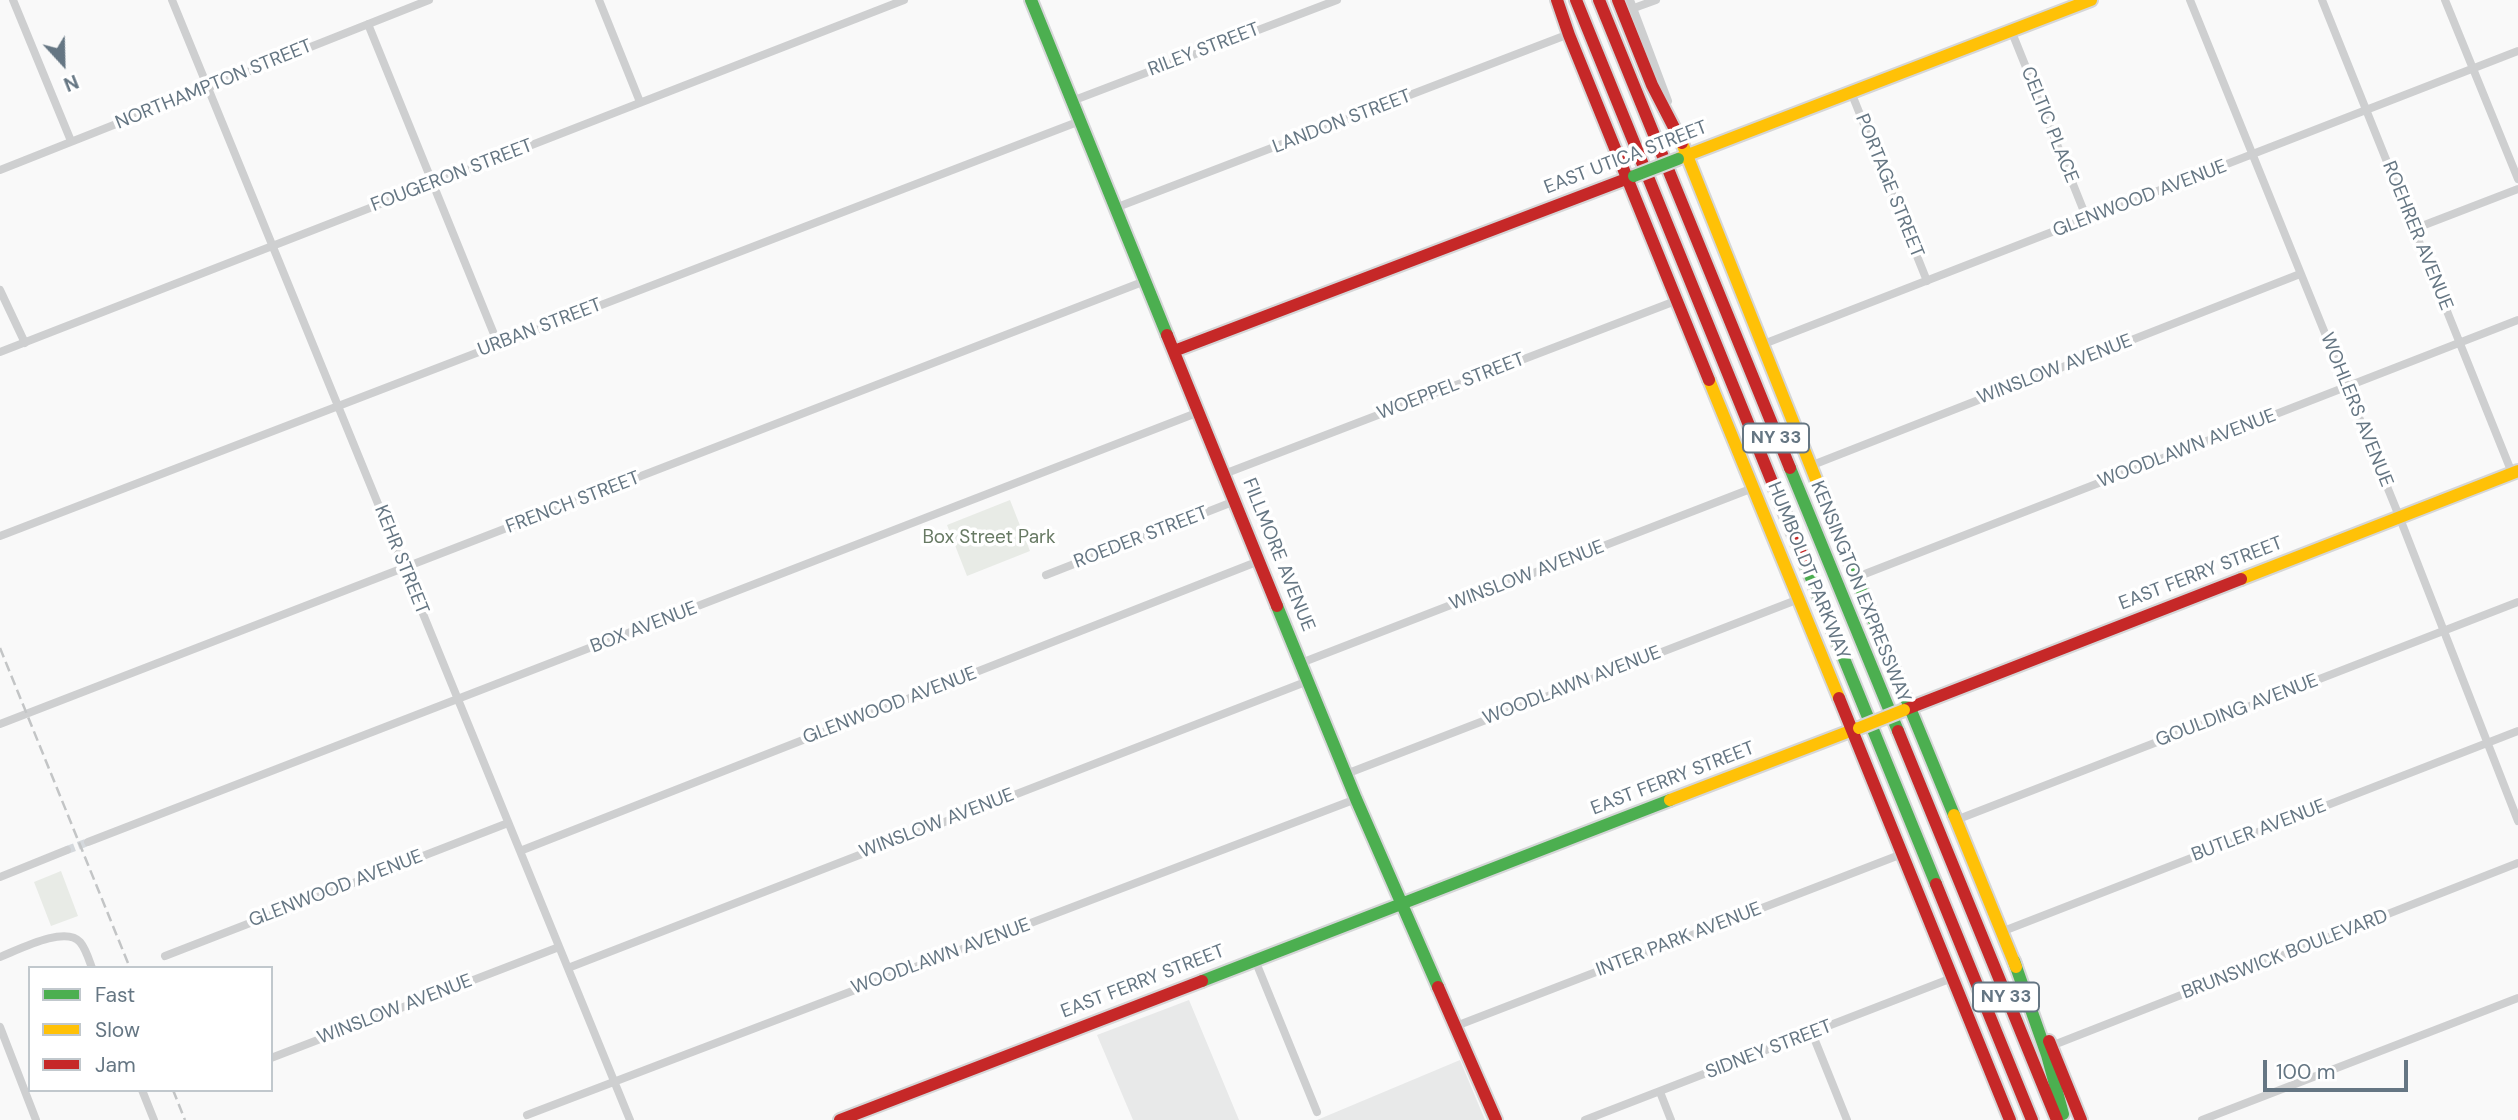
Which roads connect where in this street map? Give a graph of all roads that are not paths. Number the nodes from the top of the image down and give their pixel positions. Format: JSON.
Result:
{"nodes":[{"id":1,"x":13,"y":0,"type":"edge"},
{"id":2,"x":172,"y":0,"type":"edge"},
{"id":3,"x":429,"y":0,"type":"edge"},
{"id":4,"x":599,"y":0,"type":"edge"},
{"id":5,"x":904,"y":0,"type":"edge"},
{"id":6,"x":1031,"y":0,"type":"edge"},
{"id":7,"x":1336,"y":0,"type":"edge"},
{"id":8,"x":1551,"y":0,"type":"edge"},
{"id":9,"x":1557,"y":0,"type":"edge"},
{"id":10,"x":1576,"y":0,"type":"edge"},
{"id":11,"x":1599,"y":0,"type":"edge"},
{"id":12,"x":1618,"y":0,"type":"edge"},
{"id":13,"x":1656,"y":0,"type":"edge"},
{"id":14,"x":2091,"y":0,"type":"edge"},
{"id":15,"x":2190,"y":0,"type":"edge"},
{"id":16,"x":2322,"y":0,"type":"edge"},
{"id":17,"x":2445,"y":0,"type":"edge"},
{"id":18,"x":1632,"y":4,"type":"edge"},
{"id":19,"x":369,"y":24,"type":"junction"},
{"id":20,"x":2011,"y":30,"type":"junction"},
{"id":21,"x":1569,"y":35,"type":"junction"},
{"id":22,"x":2518,"y":51,"type":"edge"},
{"id":23,"x":2473,"y":68,"type":"junction"},
{"id":24,"x":208,"y":87,"type":"junction"},
{"id":25,"x":1851,"y":92,"type":"junction"},
{"id":26,"x":1072,"y":101,"type":"junction"},
{"id":27,"x":640,"y":102,"type":"junction"},
{"id":28,"x":2367,"y":109,"type":"junction"},
{"id":29,"x":1080,"y":121,"type":"junction"},
{"id":30,"x":71,"y":141,"type":"junction"},
{"id":31,"x":1682,"y":153,"type":"junction"},
{"id":32,"x":2253,"y":155,"type":"junction"},
{"id":33,"x":0,"y":170,"type":"edge"},
{"id":34,"x":1631,"y":177,"type":"junction"},
{"id":35,"x":2518,"y":179,"type":"edge"},
{"id":36,"x":433,"y":183,"type":"junction"},
{"id":37,"x":2518,"y":189,"type":"edge"},
{"id":38,"x":1115,"y":208,"type":"junction"},
{"id":39,"x":2087,"y":219,"type":"junction"},
{"id":40,"x":2414,"y":229,"type":"junction"},
{"id":41,"x":273,"y":246,"type":"junction"},
{"id":42,"x":2300,"y":274,"type":"junction"},
{"id":43,"x":1145,"y":281,"type":"junction"},
{"id":44,"x":1927,"y":281,"type":"junction"},
{"id":45,"x":0,"y":290,"type":"edge"},
{"id":46,"x":1678,"y":300,"type":"junction"},
{"id":47,"x":2518,"y":320,"type":"edge"},
{"id":48,"x":25,"y":343,"type":"junction"},
{"id":49,"x":2459,"y":343,"type":"junction"},
{"id":50,"x":498,"y":344,"type":"junction"},
{"id":51,"x":1761,"y":345,"type":"junction"},
{"id":52,"x":1174,"y":351,"type":"junction"},
{"id":53,"x":0,"y":352,"type":"edge"},
{"id":54,"x":2346,"y":387,"type":"junction"},
{"id":55,"x":338,"y":406,"type":"junction"},
{"id":56,"x":1199,"y":412,"type":"junction"},
{"id":57,"x":1810,"y":466,"type":"junction"},
{"id":58,"x":2515,"y":472,"type":"edge"},
{"id":59,"x":1224,"y":474,"type":"junction"},
{"id":60,"x":1753,"y":488,"type":"junction"},
{"id":61,"x":1235,"y":501,"type":"junction"},
{"id":62,"x":2399,"y":516,"type":"junction"},
{"id":63,"x":0,"y":536,"type":"edge"},
{"id":64,"x":1259,"y":561,"type":"junction"},
{"id":65,"x":404,"y":569,"type":"junction"},
{"id":66,"x":1046,"y":575,"type":"dead end"},
{"id":67,"x":1857,"y":577,"type":"junction"},
{"id":68,"x":1799,"y":599,"type":"junction"},
{"id":69,"x":2518,"y":602,"type":"edge"},
{"id":70,"x":2444,"y":631,"type":"junction"},
{"id":71,"x":1301,"y":663,"type":"junction"},
{"id":72,"x":1308,"y":681,"type":"junction"},
{"id":73,"x":458,"y":700,"type":"junction"},
{"id":74,"x":1907,"y":709,"type":"junction"},
{"id":75,"x":0,"y":724,"type":"edge"},
{"id":76,"x":1856,"y":729,"type":"junction"},
{"id":77,"x":2518,"y":731,"type":"edge"},
{"id":78,"x":2487,"y":742,"type":"junction"},
{"id":79,"x":1346,"y":774,"type":"junction"},
{"id":80,"x":1356,"y":799,"type":"junction"},
{"id":81,"x":1956,"y":820,"type":"junction"},
{"id":82,"x":2518,"y":821,"type":"edge"},
{"id":83,"x":508,"y":822,"type":"junction"},
{"id":84,"x":88,"y":842,"type":"tunnel mouth"},
{"id":85,"x":67,"y":850,"type":"tunnel mouth"},
{"id":86,"x":520,"y":851,"type":"junction"},
{"id":87,"x":1902,"y":854,"type":"junction"},
{"id":88,"x":2518,"y":863,"type":"edge"},
{"id":89,"x":0,"y":877,"type":"edge"},
{"id":90,"x":1402,"y":904,"type":"junction"},
{"id":91,"x":2001,"y":932,"type":"junction"},
{"id":92,"x":559,"y":947,"type":"junction"},
{"id":93,"x":165,"y":956,"type":"dead end"},
{"id":94,"x":0,"y":957,"type":"edge"},
{"id":95,"x":1255,"y":960,"type":"junction"},
{"id":96,"x":2014,"y":961,"type":"junction"},
{"id":97,"x":91,"y":966,"type":"edge"},
{"id":98,"x":568,"y":968,"type":"junction"},
{"id":99,"x":1952,"y":978,"type":"junction"},
{"id":100,"x":2518,"y":998,"type":"edge"},
{"id":101,"x":1456,"y":1026,"type":"junction"},
{"id":102,"x":0,"y":1027,"type":"edge"},
{"id":103,"x":1812,"y":1034,"type":"junction"},
{"id":104,"x":2051,"y":1046,"type":"junction"},
{"id":105,"x":273,"y":1057,"type":"edge"},
{"id":106,"x":614,"y":1081,"type":"junction"},
{"id":107,"x":1660,"y":1091,"type":"junction"},
{"id":108,"x":143,"y":1092,"type":"edge"},
{"id":109,"x":1317,"y":1112,"type":"dead end"},
{"id":110,"x":527,"y":1115,"type":"dead end"},
{"id":111,"x":36,"y":1120,"type":"edge"},
{"id":112,"x":153,"y":1120,"type":"edge"},
{"id":113,"x":630,"y":1120,"type":"edge"},
{"id":114,"x":840,"y":1120,"type":"edge"},
{"id":115,"x":1496,"y":1120,"type":"edge"},
{"id":116,"x":1585,"y":1120,"type":"edge"},
{"id":117,"x":1671,"y":1120,"type":"edge"},
{"id":118,"x":1847,"y":1120,"type":"edge"},
{"id":119,"x":2010,"y":1120,"type":"edge"},
{"id":120,"x":2032,"y":1120,"type":"edge"},
{"id":121,"x":2057,"y":1120,"type":"edge"},
{"id":122,"x":2064,"y":1120,"type":"edge"},
{"id":123,"x":2081,"y":1120,"type":"edge"},
{"id":124,"x":2202,"y":1120,"type":"edge"}],
"edges":[{"from":1,"to":30,"type":"street"},
{"from":2,"to":24,"type":"street","name":"KEHR STREET"},
{"from":3,"to":19,"type":"street","name":"NORTHAMPTON STREET"},
{"from":4,"to":27,"type":"street"},
{"from":5,"to":27,"type":"street","name":"FOUGERON STREET"},
{"from":6,"to":26,"type":"main road","name":"FILLMORE AVENUE"},
{"from":7,"to":26,"type":"street","name":"RILEY STREET"},
{"from":8,"to":21,"type":"street","name":"HUMBOLDT PARKWAY"},
{"from":9,"to":21,"type":"main road"},
{"from":10,"to":120,"type":"main road","name":"KENSINGTON EXPRESSWAY","number":"NY 33"},
{"from":11,"to":121,"type":"main road","name":"KENSINGTON EXPRESSWAY","number":"NY 33"},
{"from":12,"to":31,"type":"main road"},
{"from":13,"to":18,"type":"street"},
{"from":14,"to":20,"type":"main road","name":"EAST UTICA STREET"},
{"from":15,"to":32,"type":"street","name":"WOHLERS AVENUE"},
{"from":16,"to":28,"type":"street","name":"ROEHRER AVENUE"},
{"from":17,"to":23,"type":"street"},
{"from":18,"to":31,"type":"street"},
{"from":19,"to":24,"type":"street","name":"NORTHAMPTON STREET"},
{"from":19,"to":36,"type":"street"},
{"from":20,"to":25,"type":"main road","name":"EAST UTICA STREET"},
{"from":20,"to":39,"type":"street","name":"CELTIC PLACE"},
{"from":21,"to":34,"type":"main road","name":"HUMBOLDT PARKWAY"},
{"from":21,"to":38,"type":"street","name":"LANDON STREET"},
{"from":22,"to":23,"type":"street","name":"GLENWOOD AVENUE"},
{"from":23,"to":28,"type":"street","name":"GLENWOOD AVENUE"},
{"from":23,"to":35,"type":"street"},
{"from":24,"to":30,"type":"street","name":"NORTHAMPTON STREET"},
{"from":24,"to":41,"type":"street","name":"KEHR STREET"},
{"from":25,"to":31,"type":"main road","name":"EAST UTICA STREET"},
{"from":25,"to":44,"type":"street","name":"PORTAGE STREET"},
{"from":26,"to":29,"type":"main road","name":"FILLMORE AVENUE"},
{"from":27,"to":36,"type":"street","name":"FOUGERON STREET"},
{"from":28,"to":32,"type":"street","name":"GLENWOOD AVENUE"},
{"from":28,"to":40,"type":"street","name":"ROEHRER AVENUE"},
{"from":29,"to":38,"type":"main road","name":"FILLMORE AVENUE"},
{"from":29,"to":50,"type":"street","name":"URBAN STREET"},
{"from":30,"to":33,"type":"street","name":"NORTHAMPTON STREET"},
{"from":31,"to":34,"type":"main road","name":"EAST UTICA STREET","bridge":true},
{"from":31,"to":51,"type":"main road"},
{"from":32,"to":39,"type":"street","name":"GLENWOOD AVENUE"},
{"from":32,"to":42,"type":"street","name":"WOHLERS AVENUE"},
{"from":34,"to":46,"type":"main road","name":"HUMBOLDT PARKWAY"},
{"from":34,"to":52,"type":"main road","name":"EAST UTICA STREET"},
{"from":36,"to":41,"type":"street","name":"FOUGERON STREET"},
{"from":36,"to":50,"type":"street"},
{"from":37,"to":40,"type":"street"},
{"from":38,"to":43,"type":"main road","name":"FILLMORE AVENUE"},
{"from":39,"to":44,"type":"street","name":"GLENWOOD AVENUE"},
{"from":40,"to":49,"type":"street","name":"ROEHRER AVENUE"},
{"from":41,"to":48,"type":"street","name":"FOUGERON STREET"},
{"from":41,"to":55,"type":"street","name":"KEHR STREET"},
{"from":42,"to":54,"type":"street","name":"WOHLERS AVENUE"},
{"from":42,"to":57,"type":"street","name":"WINSLOW AVENUE"},
{"from":43,"to":52,"type":"main road","name":"FILLMORE AVENUE"},
{"from":43,"to":65,"type":"street","name":"FRENCH STREET"},
{"from":44,"to":51,"type":"street","name":"GLENWOOD AVENUE"},
{"from":45,"to":48,"type":"street"},
{"from":46,"to":59,"type":"street","name":"WOEPPEL STREET"},
{"from":46,"to":60,"type":"main road","name":"HUMBOLDT PARKWAY"},
{"from":47,"to":49,"type":"street","name":"WOODLAWN AVENUE"},
{"from":48,"to":53,"type":"street","name":"FOUGERON STREET"},
{"from":49,"to":54,"type":"street","name":"WOODLAWN AVENUE"},
{"from":49,"to":58,"type":"street","name":"ROEHRER AVENUE"},
{"from":50,"to":55,"type":"street","name":"URBAN STREET"},
{"from":51,"to":57,"type":"main road"},
{"from":52,"to":56,"type":"main road","name":"FILLMORE AVENUE"},
{"from":54,"to":62,"type":"street","name":"WOHLERS AVENUE"},
{"from":54,"to":67,"type":"street","name":"WOODLAWN AVENUE"},
{"from":55,"to":63,"type":"street","name":"URBAN STREET"},
{"from":55,"to":65,"type":"street","name":"KEHR STREET"},
{"from":56,"to":59,"type":"main road","name":"FILLMORE AVENUE"},
{"from":56,"to":73,"type":"street","name":"BOX AVENUE"},
{"from":57,"to":67,"type":"main road"},
{"from":58,"to":62,"type":"main road","name":"EAST FERRY STREET"},
{"from":59,"to":61,"type":"main road","name":"FILLMORE AVENUE"},
{"from":60,"to":68,"type":"main road","name":"HUMBOLDT PARKWAY"},
{"from":60,"to":71,"type":"street","name":"WINSLOW AVENUE"},
{"from":61,"to":64,"type":"main road","name":"FILLMORE AVENUE"},
{"from":61,"to":66,"type":"street","name":"ROEDER STREET"},
{"from":62,"to":70,"type":"street","name":"WOHLERS AVENUE"},
{"from":62,"to":74,"type":"main road","name":"EAST FERRY STREET"},
{"from":64,"to":71,"type":"main road","name":"FILLMORE AVENUE"},
{"from":64,"to":86,"type":"street","name":"GLENWOOD AVENUE"},
{"from":65,"to":73,"type":"street","name":"KEHR STREET"},
{"from":65,"to":75,"type":"street","name":"FRENCH STREET"},
{"from":67,"to":74,"type":"main road"},
{"from":68,"to":76,"type":"main road","name":"HUMBOLDT PARKWAY"},
{"from":68,"to":79,"type":"street","name":"WOODLAWN AVENUE"},
{"from":69,"to":70,"type":"street","name":"GOULDING AVENUE"},
{"from":70,"to":78,"type":"street","name":"WOHLERS AVENUE"},
{"from":70,"to":81,"type":"street","name":"GOULDING AVENUE"},
{"from":71,"to":72,"type":"main road","name":"FILLMORE AVENUE"},
{"from":72,"to":79,"type":"main road","name":"FILLMORE AVENUE"},
{"from":72,"to":98,"type":"street","name":"WINSLOW AVENUE"},
{"from":73,"to":83,"type":"street","name":"KEHR STREET"},
{"from":73,"to":84,"type":"street","name":"BOX AVENUE"},
{"from":74,"to":76,"type":"main road","name":"EAST FERRY STREET","bridge":true},
{"from":74,"to":81,"type":"main road"},
{"from":76,"to":87,"type":"main road","name":"HUMBOLDT PARKWAY"},
{"from":76,"to":90,"type":"main road","name":"EAST FERRY STREET"},
{"from":77,"to":78,"type":"street","name":"BUTLER AVENUE"},
{"from":78,"to":82,"type":"street","name":"WOHLERS AVENUE"},
{"from":78,"to":91,"type":"street","name":"BUTLER AVENUE"},
{"from":79,"to":80,"type":"main road","name":"FILLMORE AVENUE"},
{"from":80,"to":90,"type":"main road","name":"FILLMORE AVENUE"},
{"from":80,"to":106,"type":"street","name":"WOODLAWN AVENUE"},
{"from":81,"to":91,"type":"main road"},
{"from":83,"to":86,"type":"street","name":"KEHR STREET"},
{"from":83,"to":93,"type":"street","name":"GLENWOOD AVENUE"},
{"from":85,"to":89,"type":"street"},
{"from":86,"to":92,"type":"street","name":"KEHR STREET"},
{"from":87,"to":99,"type":"main road","name":"HUMBOLDT PARKWAY"},
{"from":87,"to":101,"type":"street","name":"INTER PARK AVENUE"},
{"from":88,"to":104,"type":"street","name":"BRUNSWICK BOULEVARD"},
{"from":90,"to":95,"type":"main road","name":"EAST FERRY STREET"},
{"from":90,"to":101,"type":"main road","name":"FILLMORE AVENUE"},
{"from":91,"to":96,"type":"main road"},
{"from":92,"to":98,"type":"street","name":"KEHR STREET"},
{"from":92,"to":105,"type":"street","name":"WINSLOW AVENUE"},
{"from":94,"to":97,"type":"street"},
{"from":95,"to":109,"type":"street"},
{"from":95,"to":114,"type":"main road","name":"EAST FERRY STREET"},
{"from":96,"to":104,"type":"main road"},
{"from":96,"to":122,"type":"main road"},
{"from":98,"to":106,"type":"street","name":"KEHR STREET"},
{"from":99,"to":103,"type":"street","name":"SIDNEY STREET"},
{"from":99,"to":119,"type":"main road","name":"HUMBOLDT PARKWAY"},
{"from":100,"to":124,"type":"street"},
{"from":101,"to":115,"type":"main road","name":"FILLMORE AVENUE"},
{"from":102,"to":111,"type":"street"},
{"from":103,"to":107,"type":"street","name":"SIDNEY STREET"},
{"from":103,"to":118,"type":"street"},
{"from":104,"to":123,"type":"main road"},
{"from":106,"to":110,"type":"street","name":"WOODLAWN AVENUE"},
{"from":106,"to":113,"type":"street","name":"KEHR STREET"},
{"from":107,"to":116,"type":"street","name":"SIDNEY STREET"},
{"from":107,"to":117,"type":"street"},
{"from":108,"to":112,"type":"street"}]}
